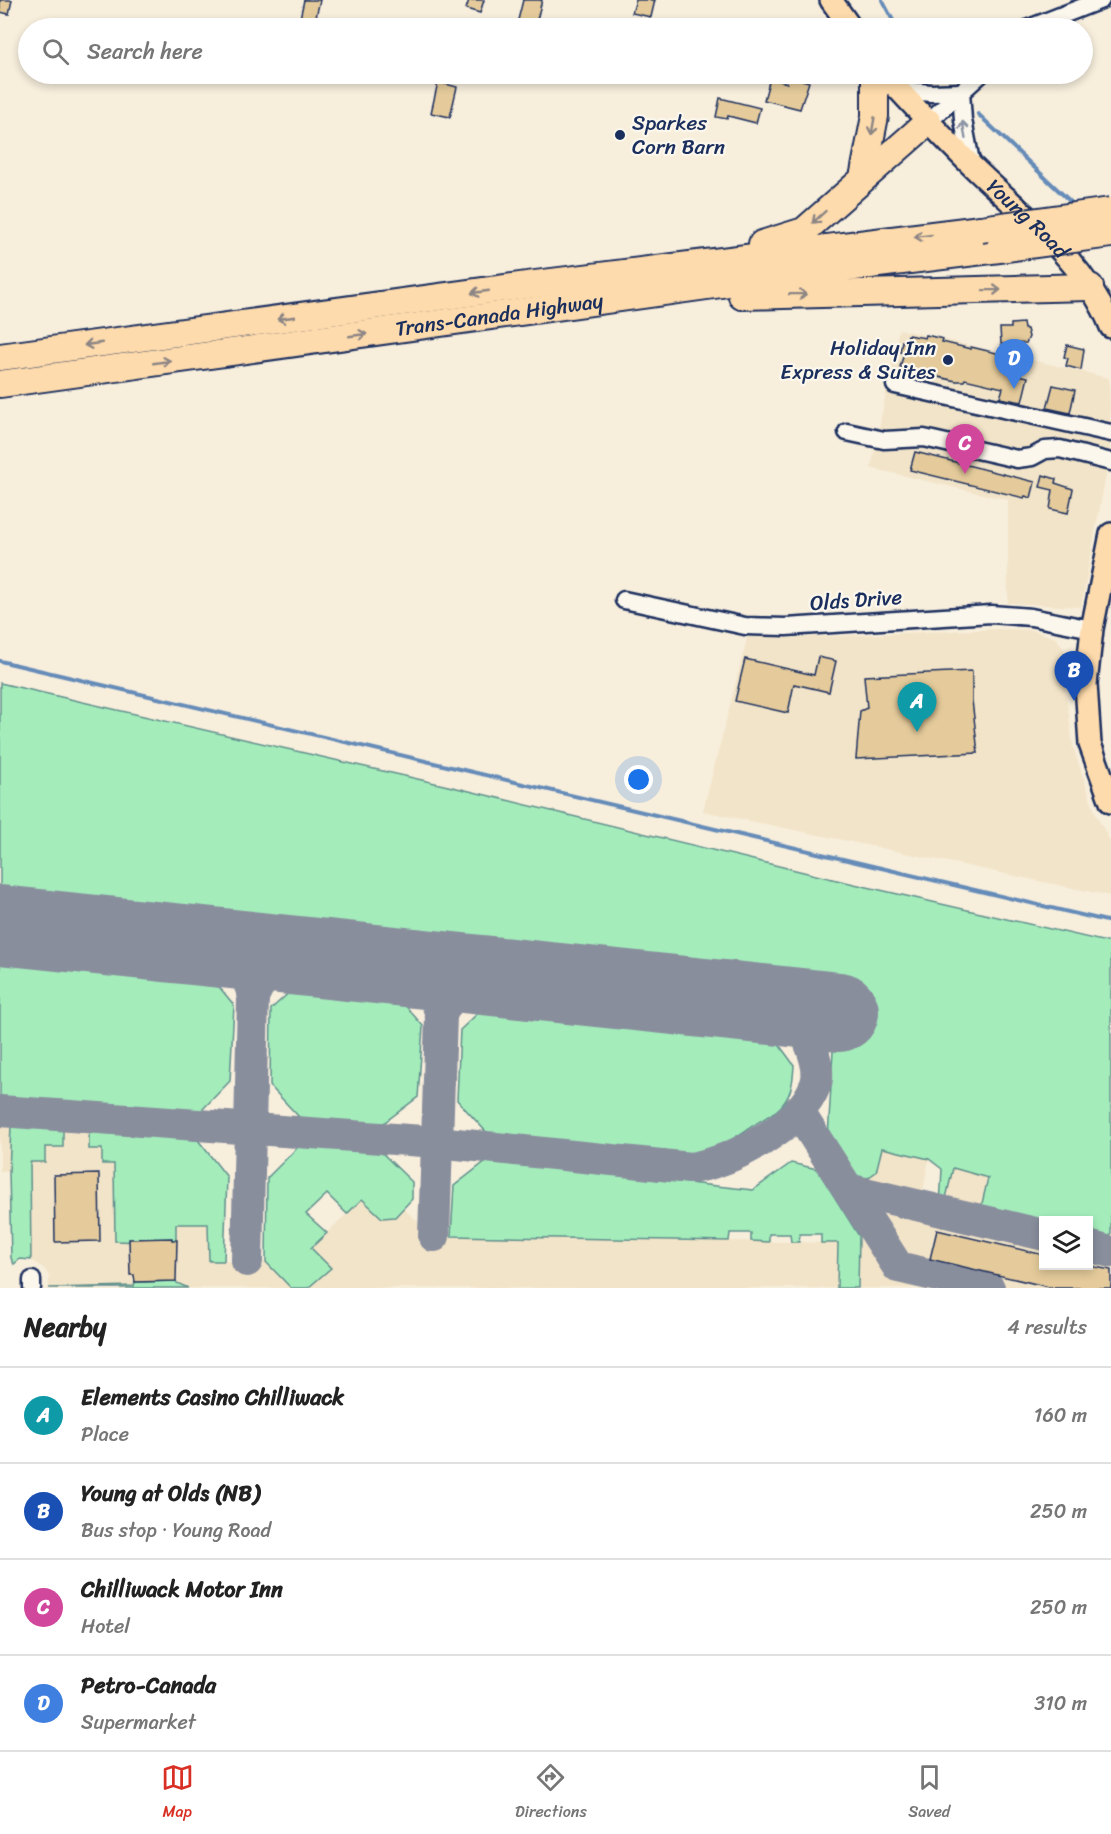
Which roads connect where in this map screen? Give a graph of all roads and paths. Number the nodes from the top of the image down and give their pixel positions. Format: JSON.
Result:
{"nodes":[{"id":1,"x":831,"y":0,"type":"edge"},
{"id":2,"x":1101,"y":0,"type":"edge"},
{"id":3,"x":844,"y":18,"type":"edge"},
{"id":4,"x":1055,"y":18,"type":"edge"},
{"id":5,"x":875,"y":84,"type":"edge"},
{"id":6,"x":893,"y":84,"type":"edge"},
{"id":7,"x":970,"y":84,"type":"edge"},
{"id":8,"x":899,"y":90,"type":"junction"},
{"id":9,"x":961,"y":92,"type":"junction"},
{"id":10,"x":928,"y":122,"type":"junction"},
{"id":11,"x":972,"y":167,"type":"junction"},
{"id":12,"x":863,"y":178,"type":"junction"},
{"id":13,"x":1111,"y":211,"type":"edge"},
{"id":14,"x":1111,"y":234,"type":"edge"},
{"id":15,"x":527,"y":285,"type":"junction"},
{"id":16,"x":1090,"y":287,"type":"junction"},
{"id":17,"x":530,"y":312,"type":"junction"},
{"id":18,"x":1111,"y":327,"type":"edge"},
{"id":19,"x":0,"y":357,"type":"edge"},
{"id":20,"x":0,"y":384,"type":"edge"},
{"id":21,"x":896,"y":385,"type":"dead end"},
{"id":22,"x":847,"y":432,"type":"dead end"},
{"id":23,"x":1111,"y":434,"type":"edge"},
{"id":24,"x":1111,"y":462,"type":"edge"},
{"id":25,"x":1111,"y":534,"type":"edge"},
{"id":26,"x":624,"y":600,"type":"dead end"},
{"id":27,"x":1092,"y":629,"type":"junction"},
{"id":28,"x":1111,"y":802,"type":"edge"}],
"edges":[{"from":1,"to":3,"type":"main road"},
{"from":2,"to":4,"type":"street"},
{"from":5,"to":12,"type":"highway","one_way":true},
{"from":6,"to":8,"type":"main road","name":"Young Road"},
{"from":7,"to":9,"type":"street"},
{"from":8,"to":9,"type":"street"},
{"from":8,"to":10,"type":"main road","name":"Young Road"},
{"from":9,"to":10,"type":"street"},
{"from":11,"to":9,"type":"street","one_way":true},
{"from":10,"to":11,"type":"main road","name":"Young Road"},
{"from":10,"to":12,"type":"highway"},
{"from":11,"to":16,"type":"main road","name":"Young Road"},
{"from":12,"to":15,"type":"highway","one_way":true},
{"from":13,"to":15,"type":"highway","name":"Trans-Canada Highway","one_way":true,"bridge":true},
{"from":14,"to":17,"type":"highway","name":"Trans-Canada Highway","bridge":true},
{"from":15,"to":19,"type":"highway","name":"Trans-Canada Highway","one_way":true},
{"from":17,"to":16,"type":"highway","one_way":true},
{"from":16,"to":18,"type":"main road","name":"Young Road"},
{"from":20,"to":17,"type":"highway","name":"Trans-Canada Highway","one_way":true},
{"from":21,"to":23,"type":"street"},
{"from":22,"to":24,"type":"street"},
{"from":25,"to":27,"type":"main road"},
{"from":26,"to":27,"type":"street","name":"Olds Drive"},
{"from":27,"to":28,"type":"main road"}]}
